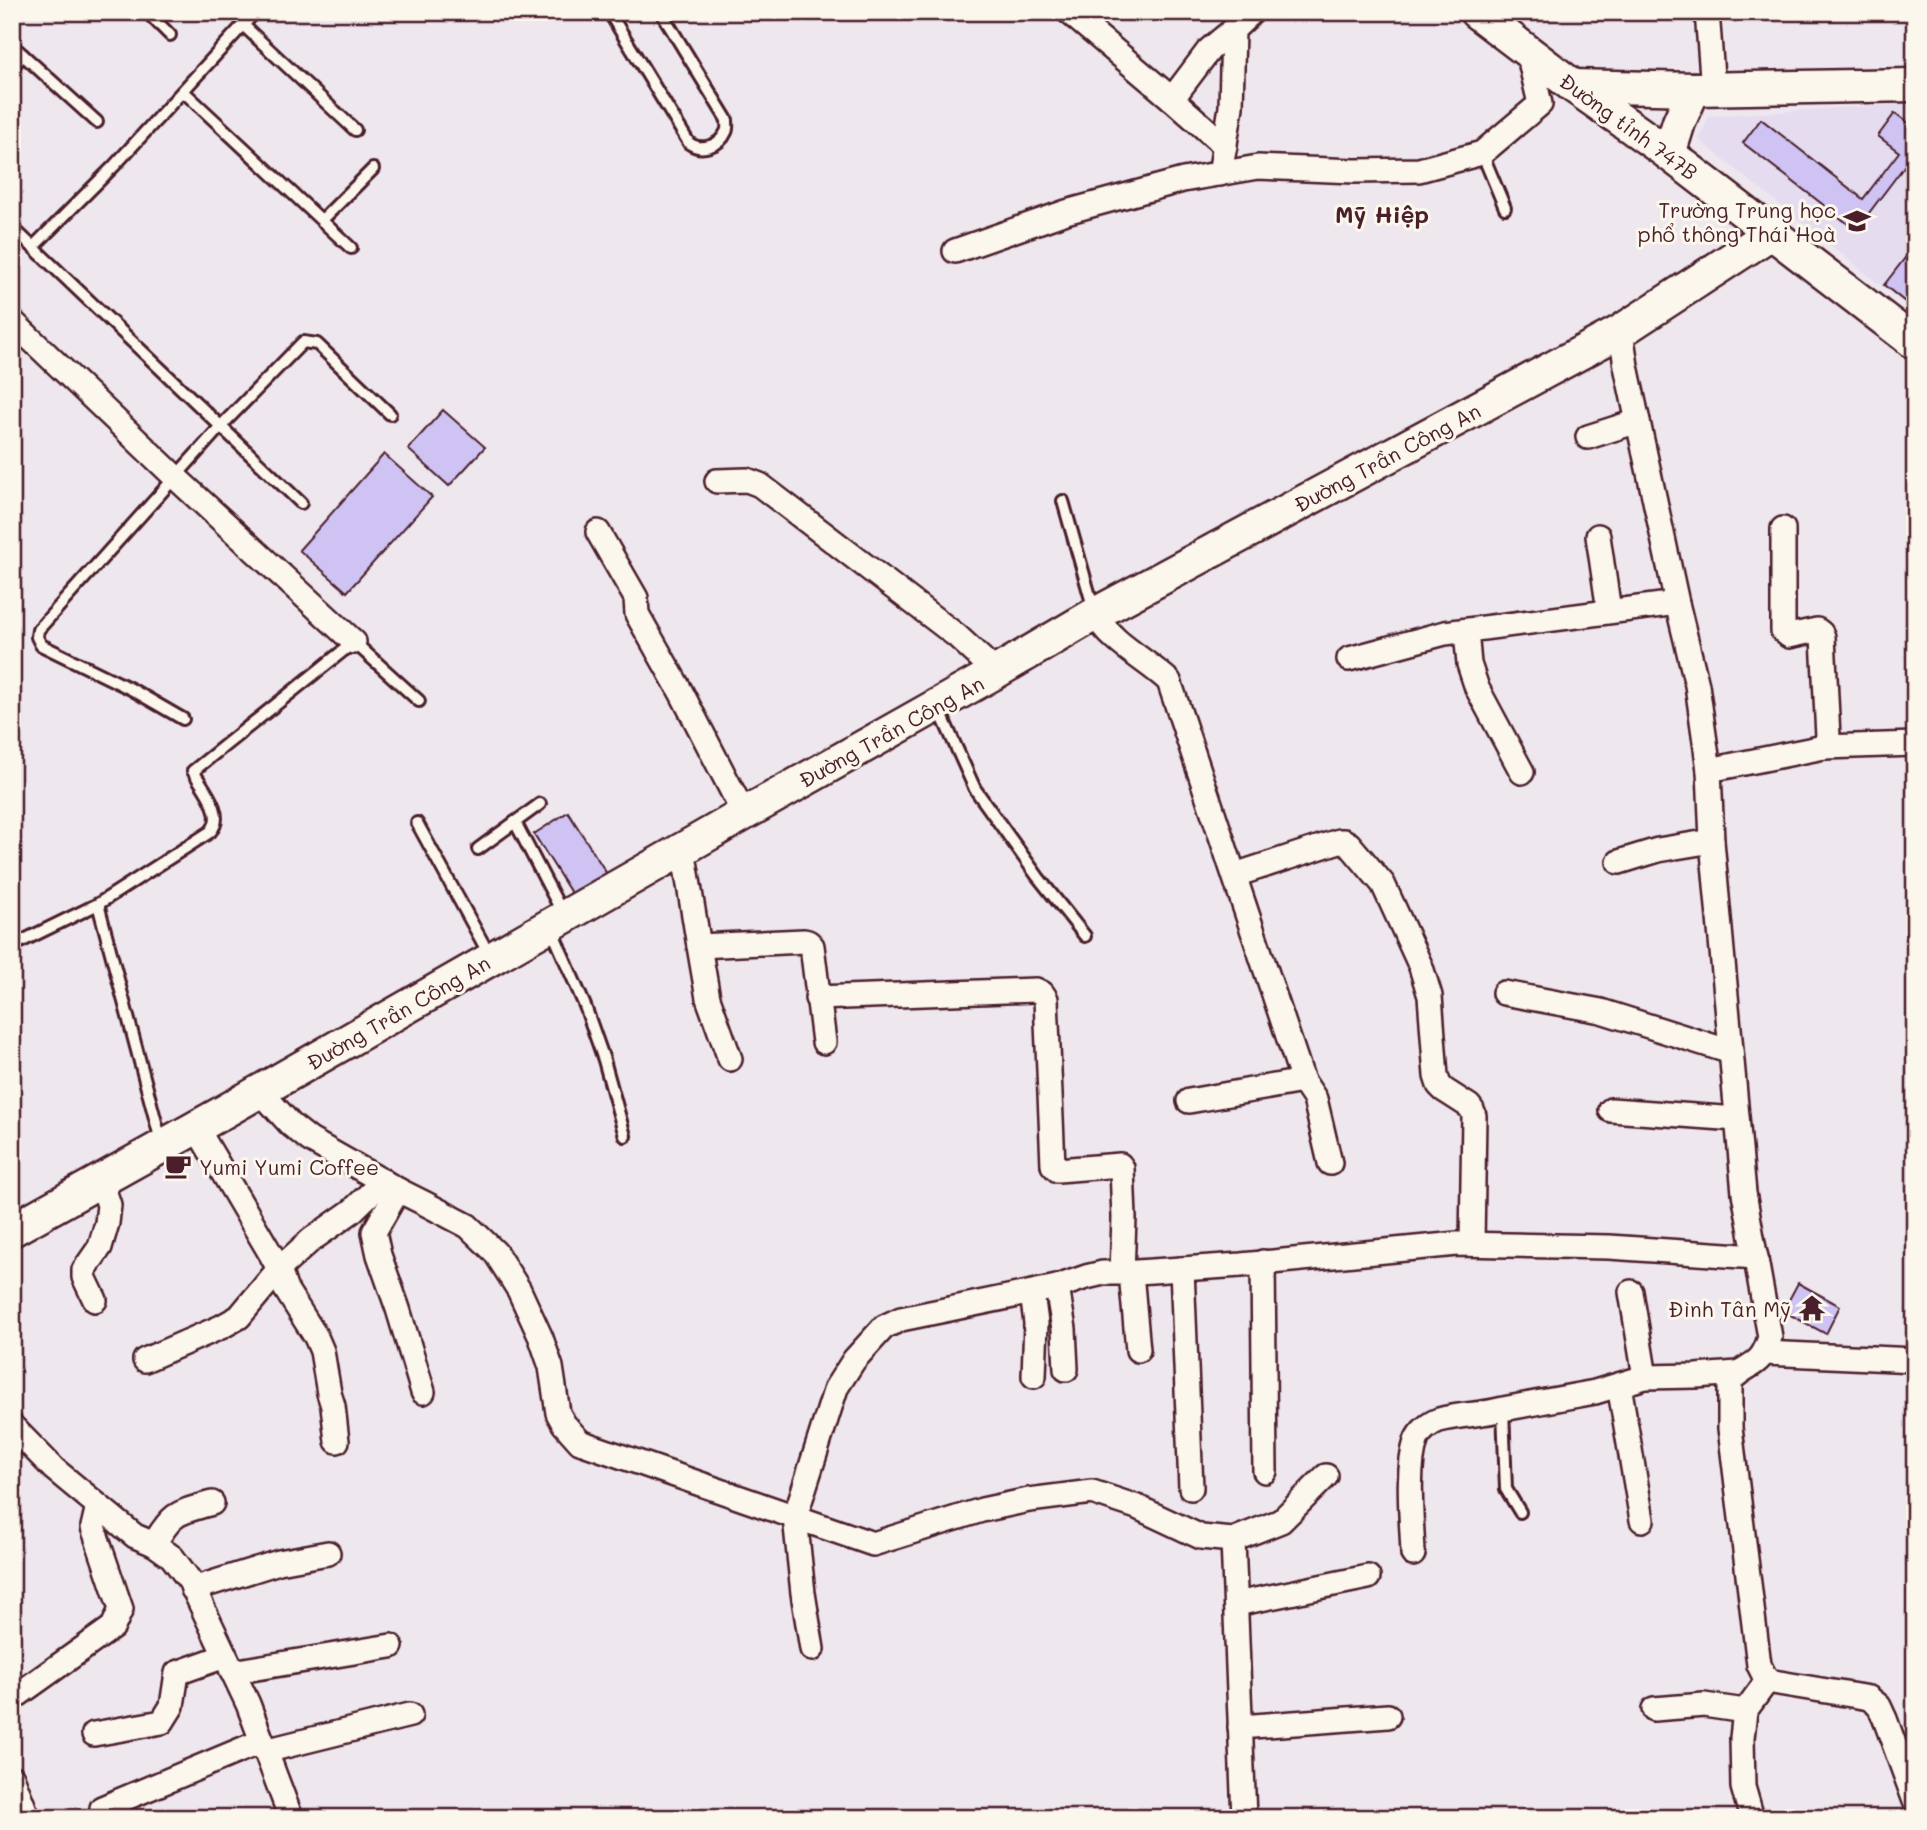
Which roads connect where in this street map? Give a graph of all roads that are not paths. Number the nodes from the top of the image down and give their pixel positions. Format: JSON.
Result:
{"nodes":[{"id":1,"x":148,"y":12,"type":"edge"},
{"id":2,"x":255,"y":12,"type":"edge"},
{"id":3,"x":609,"y":12,"type":"edge"},
{"id":4,"x":661,"y":12,"type":"edge"},
{"id":5,"x":1069,"y":12,"type":"edge"},
{"id":6,"x":1252,"y":12,"type":"edge"},
{"id":7,"x":1476,"y":12,"type":"edge"},
{"id":8,"x":1707,"y":12,"type":"edge"},
{"id":9,"x":243,"y":25,"type":"junction"},
{"id":10,"x":1233,"y":30,"type":"junction"},
{"id":11,"x":170,"y":35,"type":"dead end"},
{"id":12,"x":12,"y":45,"type":"edge"},
{"id":13,"x":1528,"y":52,"type":"junction"},
{"id":14,"x":23,"y":55,"type":"junction"},
{"id":15,"x":12,"y":67,"type":"edge"},
{"id":16,"x":1915,"y":85,"type":"edge"},
{"id":17,"x":1573,"y":86,"type":"junction"},
{"id":18,"x":1703,"y":89,"type":"junction"},
{"id":19,"x":183,"y":91,"type":"junction"},
{"id":20,"x":1172,"y":99,"type":"junction"},
{"id":21,"x":96,"y":122,"type":"dead end"},
{"id":22,"x":355,"y":130,"type":"dead end"},
{"id":23,"x":1225,"y":146,"type":"junction"},
{"id":24,"x":1482,"y":153,"type":"junction"},
{"id":25,"x":1669,"y":153,"type":"junction"},
{"id":26,"x":373,"y":169,"type":"dead end"},
{"id":27,"x":1220,"y":174,"type":"junction"},
{"id":28,"x":1505,"y":208,"type":"dead end"},
{"id":29,"x":322,"y":220,"type":"junction"},
{"id":30,"x":12,"y":227,"type":"edge"},
{"id":31,"x":1769,"y":232,"type":"junction"},
{"id":32,"x":33,"y":247,"type":"junction"},
{"id":33,"x":351,"y":248,"type":"dead end"},
{"id":34,"x":955,"y":251,"type":"dead end"},
{"id":35,"x":12,"y":321,"type":"edge"},
{"id":36,"x":1621,"y":331,"type":"junction"},
{"id":37,"x":1915,"y":343,"type":"edge"},
{"id":38,"x":390,"y":414,"type":"dead end"},
{"id":39,"x":1639,"y":421,"type":"junction"},
{"id":40,"x":221,"y":426,"type":"junction"},
{"id":41,"x":1588,"y":437,"type":"dead end"},
{"id":42,"x":175,"y":477,"type":"junction"},
{"id":43,"x":717,"y":481,"type":"dead end"},
{"id":44,"x":1063,"y":501,"type":"dead end"},
{"id":45,"x":301,"y":503,"type":"dead end"},
{"id":46,"x":1783,"y":529,"type":"dead end"},
{"id":47,"x":598,"y":532,"type":"dead end"},
{"id":48,"x":1598,"y":536,"type":"dead end"},
{"id":49,"x":1677,"y":603,"type":"junction"},
{"id":50,"x":1609,"y":611,"type":"junction"},
{"id":51,"x":1095,"y":614,"type":"junction"},
{"id":52,"x":1466,"y":631,"type":"junction"},
{"id":53,"x":354,"y":642,"type":"junction"},
{"id":54,"x":1349,"y":659,"type":"dead end"},
{"id":55,"x":996,"y":672,"type":"junction"},
{"id":56,"x":419,"y":701,"type":"dead end"},
{"id":57,"x":937,"y":704,"type":"junction"},
{"id":58,"x":183,"y":719,"type":"dead end"},
{"id":59,"x":1915,"y":744,"type":"edge"},
{"id":60,"x":1824,"y":747,"type":"junction"},
{"id":61,"x":1709,"y":769,"type":"junction"},
{"id":62,"x":1521,"y":772,"type":"dead end"},
{"id":63,"x":540,"y":804,"type":"dead end"},
{"id":64,"x":744,"y":814,"type":"junction"},
{"id":65,"x":515,"y":822,"type":"junction"},
{"id":66,"x":417,"y":823,"type":"dead end"},
{"id":67,"x":1713,"y":841,"type":"junction"},
{"id":68,"x":478,"y":849,"type":"dead end"},
{"id":69,"x":683,"y":849,"type":"junction"},
{"id":70,"x":1619,"y":862,"type":"dead end"},
{"id":71,"x":1235,"y":875,"type":"junction"},
{"id":72,"x":98,"y":904,"type":"junction"},
{"id":73,"x":557,"y":921,"type":"junction"},
{"id":74,"x":1085,"y":936,"type":"dead end"},
{"id":75,"x":12,"y":946,"type":"edge"},
{"id":76,"x":699,"y":946,"type":"junction"},
{"id":77,"x":491,"y":958,"type":"junction"},
{"id":78,"x":1504,"y":993,"type":"dead end"},
{"id":79,"x":817,"y":998,"type":"junction"},
{"id":80,"x":824,"y":1042,"type":"dead end"},
{"id":81,"x":1731,"y":1052,"type":"junction"},
{"id":82,"x":730,"y":1059,"type":"dead end"},
{"id":83,"x":1303,"y":1081,"type":"junction"},
{"id":84,"x":260,"y":1091,"type":"junction"},
{"id":85,"x":1189,"y":1101,"type":"dead end"},
{"id":86,"x":1611,"y":1110,"type":"dead end"},
{"id":87,"x":1737,"y":1119,"type":"junction"},
{"id":88,"x":196,"y":1127,"type":"junction"},
{"id":89,"x":625,"y":1136,"type":"dead end"},
{"id":90,"x":163,"y":1147,"type":"junction"},
{"id":91,"x":1330,"y":1163,"type":"dead end"},
{"id":92,"x":101,"y":1181,"type":"junction"},
{"id":93,"x":390,"y":1186,"type":"junction"},
{"id":94,"x":12,"y":1230,"type":"edge"},
{"id":95,"x":1472,"y":1244,"type":"junction"},
{"id":96,"x":1756,"y":1257,"type":"junction"},
{"id":97,"x":1263,"y":1262,"type":"junction"},
{"id":98,"x":279,"y":1269,"type":"junction"},
{"id":99,"x":1182,"y":1269,"type":"junction"},
{"id":100,"x":1126,"y":1273,"type":"junction"},
{"id":101,"x":1057,"y":1287,"type":"junction"},
{"id":102,"x":1631,"y":1292,"type":"dead end"},
{"id":103,"x":1032,"y":1293,"type":"junction"},
{"id":104,"x":95,"y":1300,"type":"dead end"},
{"id":105,"x":1138,"y":1350,"type":"dead end"},
{"id":106,"x":1765,"y":1353,"type":"junction"},
{"id":107,"x":145,"y":1360,"type":"dead end"},
{"id":108,"x":1915,"y":1360,"type":"edge"},
{"id":109,"x":1066,"y":1368,"type":"dead end"},
{"id":110,"x":1738,"y":1373,"type":"junction"},
{"id":111,"x":1034,"y":1376,"type":"dead end"},
{"id":112,"x":1645,"y":1377,"type":"junction"},
{"id":113,"x":1619,"y":1385,"type":"junction"},
{"id":114,"x":423,"y":1392,"type":"dead end"},
{"id":115,"x":1503,"y":1409,"type":"junction"},
{"id":116,"x":12,"y":1426,"type":"edge"},
{"id":117,"x":337,"y":1441,"type":"dead end"},
{"id":118,"x":1265,"y":1471,"type":"dead end"},
{"id":119,"x":1326,"y":1476,"type":"dead end"},
{"id":120,"x":1191,"y":1488,"type":"dead end"},
{"id":121,"x":212,"y":1503,"type":"dead end"},
{"id":122,"x":98,"y":1506,"type":"junction"},
{"id":123,"x":1520,"y":1512,"type":"dead end"},
{"id":124,"x":795,"y":1517,"type":"junction"},
{"id":125,"x":1642,"y":1520,"type":"dead end"},
{"id":126,"x":1234,"y":1540,"type":"junction"},
{"id":127,"x":154,"y":1544,"type":"junction"},
{"id":128,"x":328,"y":1553,"type":"dead end"},
{"id":129,"x":1413,"y":1554,"type":"dead end"},
{"id":130,"x":1368,"y":1577,"type":"dead end"},
{"id":131,"x":193,"y":1589,"type":"junction"},
{"id":132,"x":1236,"y":1604,"type":"junction"},
{"id":133,"x":391,"y":1646,"type":"dead end"},
{"id":134,"x":812,"y":1649,"type":"dead end"},
{"id":135,"x":229,"y":1664,"type":"junction"},
{"id":136,"x":1767,"y":1681,"type":"junction"},
{"id":137,"x":12,"y":1699,"type":"edge"},
{"id":138,"x":1654,"y":1709,"type":"dead end"},
{"id":139,"x":1745,"y":1711,"type":"junction"},
{"id":140,"x":410,"y":1715,"type":"dead end"},
{"id":141,"x":1388,"y":1716,"type":"dead end"},
{"id":142,"x":1240,"y":1727,"type":"junction"},
{"id":143,"x":94,"y":1734,"type":"dead end"},
{"id":144,"x":263,"y":1746,"type":"junction"},
{"id":145,"x":12,"y":1777,"type":"edge"},
{"id":146,"x":1915,"y":1801,"type":"edge"},
{"id":147,"x":102,"y":1808,"type":"dead end"},
{"id":148,"x":29,"y":1818,"type":"edge"},
{"id":149,"x":291,"y":1818,"type":"edge"},
{"id":150,"x":1244,"y":1818,"type":"edge"},
{"id":151,"x":1752,"y":1818,"type":"edge"}],
"edges":[{"from":1,"to":11,"type":"lane"},
{"from":2,"to":9,"type":"lane"},
{"from":3,"to":4,"type":"lane"},
{"from":5,"to":20,"type":"street"},
{"from":6,"to":10,"type":"street"},
{"from":7,"to":13,"type":"main road","name":"Đường tỉnh 747B"},
{"from":8,"to":18,"type":"street"},
{"from":9,"to":19,"type":"lane"},
{"from":9,"to":22,"type":"lane"},
{"from":10,"to":20,"type":"street"},
{"from":10,"to":23,"type":"street"},
{"from":12,"to":14,"type":"lane"},
{"from":13,"to":17,"type":"main road","name":"Đường tỉnh 747B"},
{"from":13,"to":24,"type":"street"},
{"from":14,"to":15,"type":"lane"},
{"from":14,"to":21,"type":"lane"},
{"from":16,"to":18,"type":"main road"},
{"from":17,"to":18,"type":"main road"},
{"from":17,"to":25,"type":"main road","name":"Đường tỉnh 747B"},
{"from":18,"to":25,"type":"main road"},
{"from":19,"to":29,"type":"lane"},
{"from":19,"to":32,"type":"lane"},
{"from":20,"to":23,"type":"street"},
{"from":23,"to":27,"type":"street"},
{"from":24,"to":27,"type":"street"},
{"from":24,"to":28,"type":"lane"},
{"from":25,"to":31,"type":"main road","name":"Đường tỉnh 747B"},
{"from":26,"to":29,"type":"lane"},
{"from":27,"to":34,"type":"street"},
{"from":29,"to":33,"type":"lane"},
{"from":30,"to":32,"type":"lane"},
{"from":31,"to":36,"type":"main road","name":"Đường Trần Công An"},
{"from":31,"to":37,"type":"main road","name":"Đường tỉnh 747B"},
{"from":32,"to":40,"type":"lane"},
{"from":35,"to":42,"type":"street"},
{"from":36,"to":39,"type":"street"},
{"from":36,"to":51,"type":"main road","name":"Đường Trần Công An"},
{"from":38,"to":40,"type":"lane"},
{"from":39,"to":41,"type":"street"},
{"from":39,"to":49,"type":"street"},
{"from":40,"to":42,"type":"lane"},
{"from":40,"to":45,"type":"lane"},
{"from":42,"to":53,"type":"street"},
{"from":42,"to":58,"type":"lane"},
{"from":43,"to":55,"type":"street"},
{"from":44,"to":51,"type":"lane"},
{"from":46,"to":60,"type":"street"},
{"from":47,"to":64,"type":"street"},
{"from":48,"to":50,"type":"street"},
{"from":49,"to":50,"type":"street"},
{"from":49,"to":61,"type":"street"},
{"from":50,"to":52,"type":"street"},
{"from":51,"to":55,"type":"main road","name":"Đường Trần Công An"},
{"from":51,"to":71,"type":"street"},
{"from":52,"to":54,"type":"street"},
{"from":52,"to":62,"type":"street"},
{"from":53,"to":56,"type":"lane"},
{"from":53,"to":72,"type":"lane"},
{"from":55,"to":57,"type":"main road","name":"Đường Trần Công An"},
{"from":57,"to":64,"type":"main road","name":"Đường Trần Công An"},
{"from":57,"to":74,"type":"lane"},
{"from":59,"to":60,"type":"street"},
{"from":60,"to":61,"type":"street"},
{"from":61,"to":67,"type":"street"},
{"from":63,"to":65,"type":"lane"},
{"from":64,"to":69,"type":"main road","name":"Đường Trần Công An"},
{"from":65,"to":68,"type":"lane"},
{"from":65,"to":73,"type":"lane"},
{"from":66,"to":77,"type":"lane"},
{"from":67,"to":70,"type":"street"},
{"from":67,"to":81,"type":"street"},
{"from":69,"to":73,"type":"main road","name":"Đường Trần Công An"},
{"from":69,"to":76,"type":"street"},
{"from":71,"to":83,"type":"street"},
{"from":71,"to":95,"type":"street"},
{"from":72,"to":75,"type":"lane"},
{"from":72,"to":90,"type":"lane"},
{"from":73,"to":77,"type":"main road","name":"Đường Trần Công An"},
{"from":73,"to":89,"type":"lane"},
{"from":76,"to":79,"type":"street"},
{"from":76,"to":82,"type":"street"},
{"from":77,"to":84,"type":"main road","name":"Đường Trần Công An"},
{"from":78,"to":81,"type":"street"},
{"from":79,"to":80,"type":"street"},
{"from":79,"to":100,"type":"street"},
{"from":81,"to":87,"type":"street"},
{"from":83,"to":85,"type":"street"},
{"from":83,"to":91,"type":"street"},
{"from":84,"to":88,"type":"main road","name":"Đường Trần Công An"},
{"from":84,"to":93,"type":"street"},
{"from":86,"to":87,"type":"street"},
{"from":87,"to":96,"type":"street"},
{"from":88,"to":90,"type":"main road","name":"Đường Trần Công An"},
{"from":88,"to":98,"type":"street"},
{"from":90,"to":92,"type":"main road","name":"Đường Trần Công An"},
{"from":92,"to":94,"type":"main road","name":"Đường Trần Công An"},
{"from":92,"to":104,"type":"street"},
{"from":93,"to":98,"type":"street"},
{"from":93,"to":114,"type":"street"},
{"from":93,"to":124,"type":"street"},
{"from":95,"to":96,"type":"street"},
{"from":95,"to":97,"type":"street"},
{"from":96,"to":106,"type":"street"},
{"from":97,"to":99,"type":"street"},
{"from":97,"to":118,"type":"street"},
{"from":98,"to":107,"type":"street"},
{"from":98,"to":117,"type":"street"},
{"from":99,"to":100,"type":"street"},
{"from":99,"to":120,"type":"street"},
{"from":100,"to":101,"type":"street"},
{"from":100,"to":105,"type":"street"},
{"from":101,"to":103,"type":"street"},
{"from":101,"to":109,"type":"street"},
{"from":102,"to":112,"type":"street"},
{"from":103,"to":111,"type":"street"},
{"from":103,"to":124,"type":"street"},
{"from":106,"to":108,"type":"street"},
{"from":106,"to":110,"type":"street"},
{"from":110,"to":112,"type":"street"},
{"from":110,"to":136,"type":"street"},
{"from":112,"to":113,"type":"street"},
{"from":113,"to":115,"type":"street"},
{"from":113,"to":125,"type":"street"},
{"from":115,"to":123,"type":"lane"},
{"from":115,"to":129,"type":"street"},
{"from":116,"to":122,"type":"street"},
{"from":119,"to":126,"type":"street"},
{"from":121,"to":127,"type":"street"},
{"from":122,"to":127,"type":"street"},
{"from":122,"to":137,"type":"street"},
{"from":124,"to":126,"type":"street"},
{"from":124,"to":134,"type":"street"},
{"from":126,"to":132,"type":"street"},
{"from":127,"to":131,"type":"street"},
{"from":128,"to":131,"type":"street"},
{"from":130,"to":132,"type":"street"},
{"from":131,"to":135,"type":"street"},
{"from":132,"to":142,"type":"street"},
{"from":133,"to":135,"type":"street"},
{"from":135,"to":143,"type":"street"},
{"from":135,"to":144,"type":"street"},
{"from":136,"to":139,"type":"street"},
{"from":136,"to":146,"type":"street"},
{"from":138,"to":139,"type":"street"},
{"from":139,"to":151,"type":"street"},
{"from":140,"to":144,"type":"street"},
{"from":141,"to":142,"type":"street"},
{"from":142,"to":150,"type":"street"},
{"from":144,"to":147,"type":"street"},
{"from":144,"to":149,"type":"street"},
{"from":145,"to":148,"type":"street"}]}
